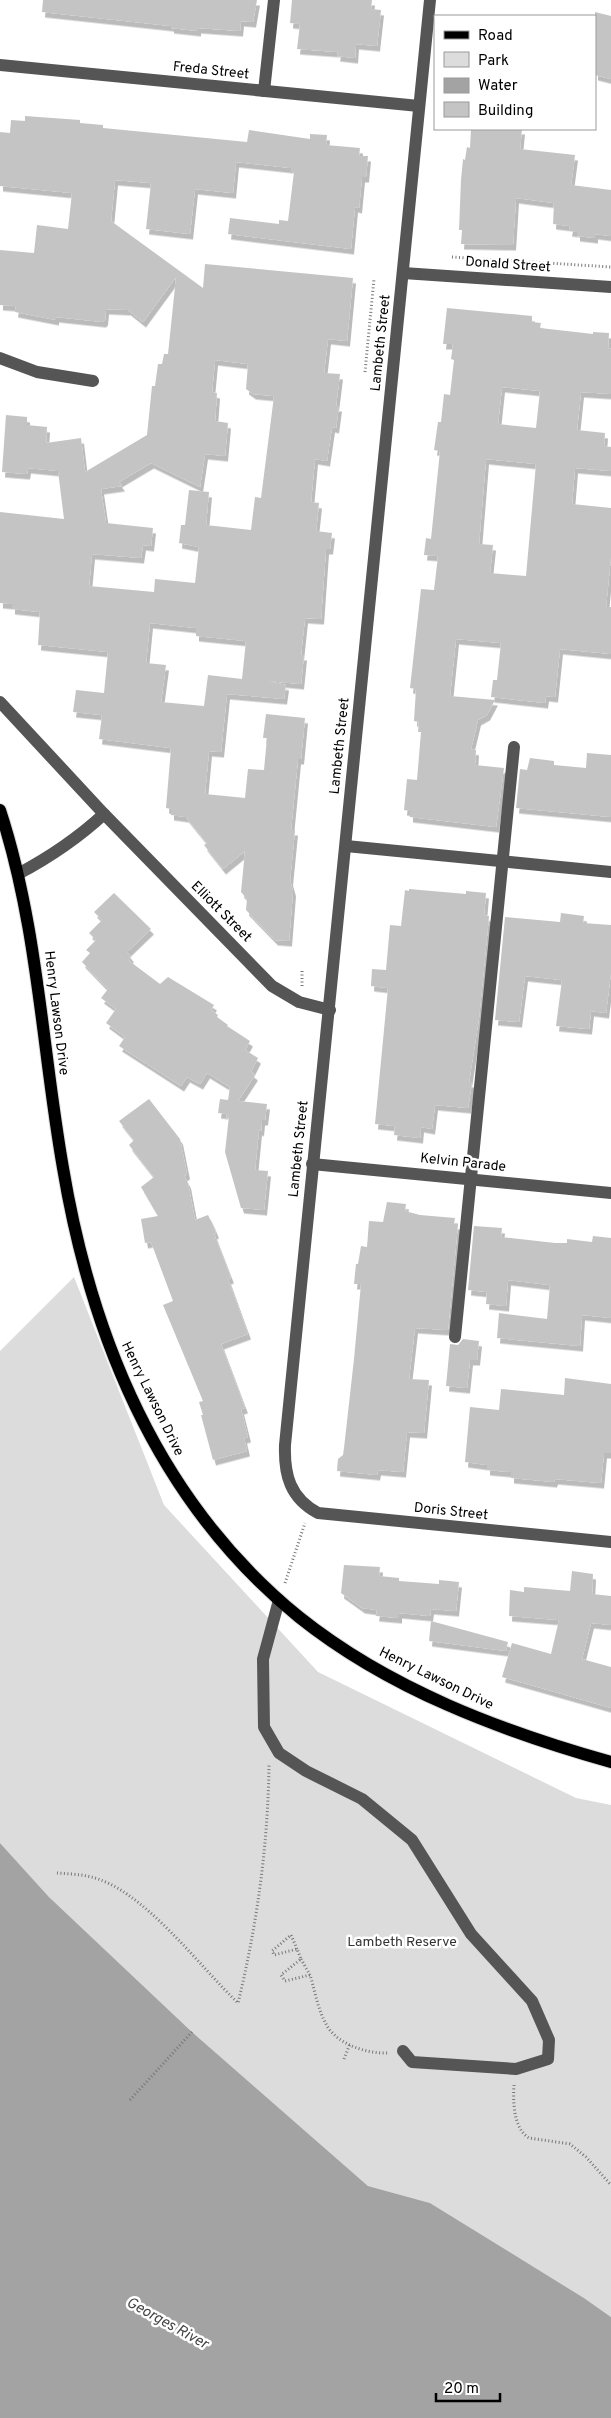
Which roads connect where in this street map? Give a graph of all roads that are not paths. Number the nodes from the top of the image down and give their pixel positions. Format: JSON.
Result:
{"nodes":[{"id":1,"x":274,"y":0,"type":"edge"},
{"id":2,"x":430,"y":0,"type":"edge"},
{"id":3,"x":0,"y":65,"type":"edge"},
{"id":4,"x":264,"y":91,"type":"junction"},
{"id":5,"x":419,"y":106,"type":"junction"},
{"id":6,"x":403,"y":273,"type":"junction"},
{"id":7,"x":611,"y":287,"type":"edge"},
{"id":8,"x":0,"y":358,"type":"edge"},
{"id":9,"x":93,"y":381,"type":"dead end"},
{"id":10,"x":0,"y":702,"type":"edge"},
{"id":11,"x":514,"y":747,"type":"dead end"},
{"id":12,"x":0,"y":810,"type":"edge"},
{"id":13,"x":104,"y":814,"type":"junction"},
{"id":14,"x":346,"y":846,"type":"junction"},
{"id":15,"x":502,"y":861,"type":"junction"},
{"id":16,"x":611,"y":872,"type":"edge"},
{"id":17,"x":18,"y":874,"type":"junction"},
{"id":18,"x":330,"y":1010,"type":"junction"},
{"id":19,"x":312,"y":1164,"type":"junction"},
{"id":20,"x":471,"y":1179,"type":"junction"},
{"id":21,"x":611,"y":1193,"type":"edge"},
{"id":22,"x":455,"y":1337,"type":"dead end"},
{"id":23,"x":295,"y":1494,"type":"joint"},
{"id":24,"x":611,"y":1542,"type":"edge"},
{"id":25,"x":279,"y":1600,"type":"junction"},
{"id":26,"x":611,"y":1762,"type":"edge"},
{"id":27,"x":403,"y":2051,"type":"road end"}],
"edges":[{"from":1,"to":4,"type":"street"},
{"from":2,"to":5,"type":"street","name":"Lambeth Street"},
{"from":3,"to":4,"type":"street","name":"Freda Street"},
{"from":4,"to":5,"type":"street","name":"Freda Street"},
{"from":5,"to":6,"type":"street","name":"Lambeth Street"},
{"from":6,"to":7,"type":"street","name":"Donald Street"},
{"from":6,"to":14,"type":"street","name":"Lambeth Street"},
{"from":8,"to":9,"type":"street"},
{"from":10,"to":13,"type":"street","name":"Elliott Street"},
{"from":11,"to":15,"type":"street"},
{"from":12,"to":17,"type":"main road","name":"Henry Lawson Drive"},
{"from":13,"to":17,"type":"street"},
{"from":13,"to":18,"type":"street","name":"Elliott Street"},
{"from":14,"to":15,"type":"street"},
{"from":14,"to":18,"type":"street","name":"Lambeth Street"},
{"from":15,"to":16,"type":"street"},
{"from":15,"to":20,"type":"street"},
{"from":17,"to":25,"type":"main road","name":"Henry Lawson Drive"},
{"from":18,"to":19,"type":"street","name":"Lambeth Street"},
{"from":19,"to":20,"type":"street","name":"Kelvin Parade"},
{"from":19,"to":23,"type":"street","name":"Lambeth Street"},
{"from":20,"to":21,"type":"street","name":"Kelvin Parade"},
{"from":20,"to":22,"type":"street"},
{"from":23,"to":24,"type":"street","name":"Doris Street"},
{"from":25,"to":26,"type":"main road","name":"Henry Lawson Drive"},
{"from":25,"to":27,"type":"street"}]}
